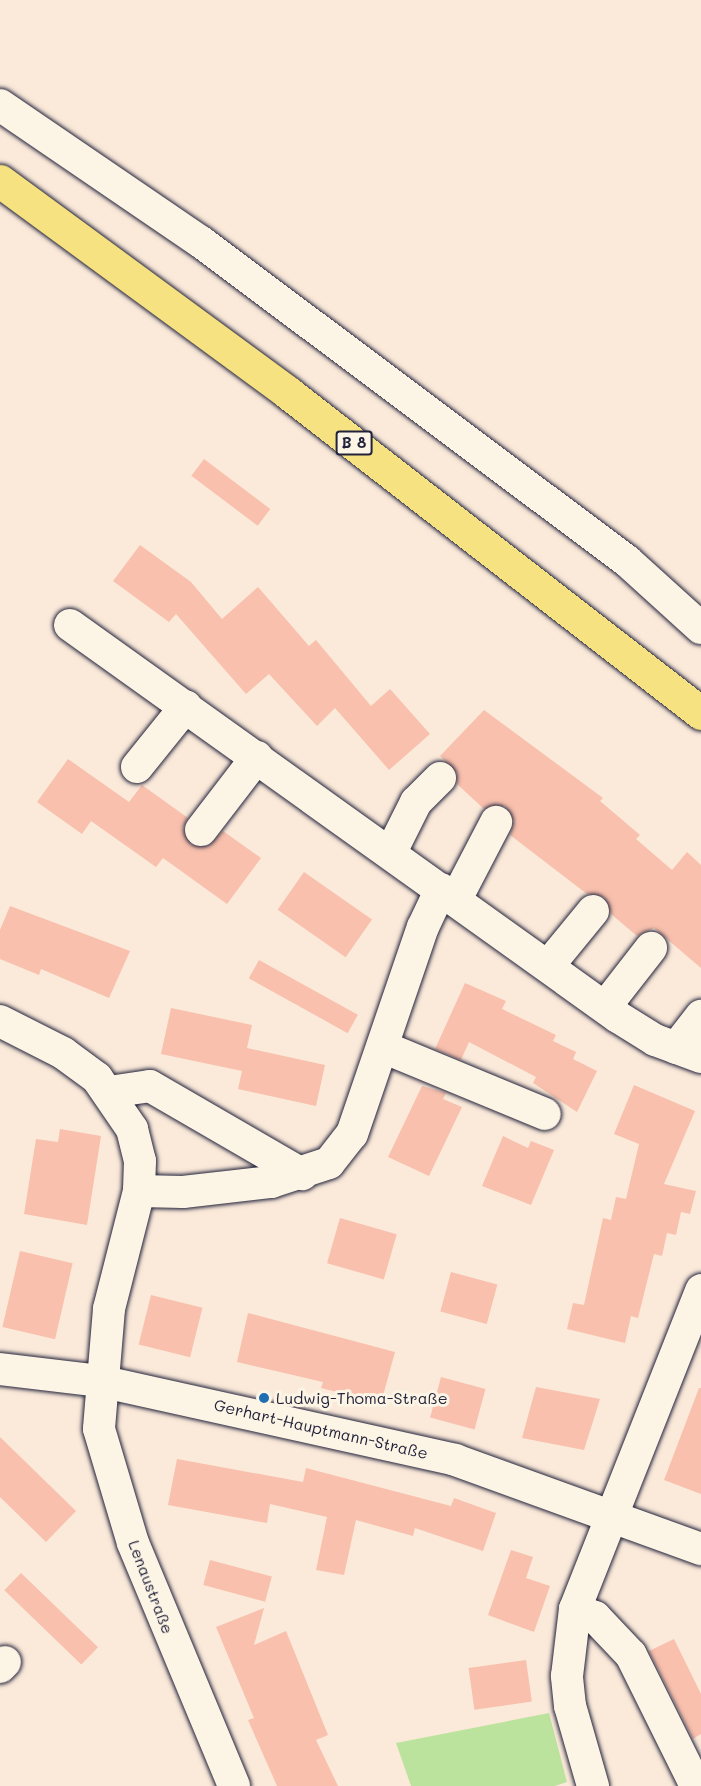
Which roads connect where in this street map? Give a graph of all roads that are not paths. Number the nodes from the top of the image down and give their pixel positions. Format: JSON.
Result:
{"nodes":[{"id":1,"x":0,"y":105,"type":"edge"},
{"id":2,"x":0,"y":181,"type":"edge"},
{"id":3,"x":70,"y":625,"type":"dead end"},
{"id":4,"x":701,"y":628,"type":"edge"},
{"id":5,"x":186,"y":706,"type":"junction"},
{"id":6,"x":701,"y":713,"type":"edge"},
{"id":7,"x":257,"y":757,"type":"junction"},
{"id":8,"x":137,"y":767,"type":"dead end"},
{"id":9,"x":440,"y":778,"type":"dead end"},
{"id":10,"x":496,"y":822,"type":"dead end"},
{"id":11,"x":201,"y":830,"type":"dead end"},
{"id":12,"x":391,"y":852,"type":"junction"},
{"id":13,"x":449,"y":894,"type":"junction"},
{"id":14,"x":593,"y":911,"type":"dead end"},
{"id":15,"x":651,"y":948,"type":"dead end"},
{"id":16,"x":548,"y":966,"type":"junction"},
{"id":17,"x":605,"y":1007,"type":"junction"},
{"id":18,"x":701,"y":1016,"type":"edge"},
{"id":19,"x":0,"y":1021,"type":"edge"},
{"id":20,"x":383,"y":1047,"type":"junction"},
{"id":21,"x":688,"y":1052,"type":"edge"},
{"id":22,"x":109,"y":1092,"type":"junction"},
{"id":23,"x":545,"y":1114,"type":"dead end"},
{"id":24,"x":302,"y":1174,"type":"junction"},
{"id":25,"x":139,"y":1191,"type":"junction"},
{"id":26,"x":701,"y":1290,"type":"edge"},
{"id":27,"x":0,"y":1369,"type":"edge"},
{"id":28,"x":100,"y":1381,"type":"junction"},
{"id":29,"x":610,"y":1515,"type":"junction"},
{"id":30,"x":701,"y":1549,"type":"edge"},
{"id":31,"x":575,"y":1609,"type":"junction"},
{"id":32,"x":693,"y":1780,"type":"dead end"},
{"id":33,"x":234,"y":1786,"type":"edge"},
{"id":34,"x":593,"y":1786,"type":"edge"}],
"edges":[{"from":1,"to":4,"type":"street"},
{"from":2,"to":6,"type":"main road","number":"B 8"},
{"from":3,"to":5,"type":"street"},
{"from":5,"to":7,"type":"street"},
{"from":5,"to":8,"type":"street"},
{"from":7,"to":11,"type":"street"},
{"from":7,"to":12,"type":"street"},
{"from":9,"to":12,"type":"street"},
{"from":10,"to":13,"type":"street"},
{"from":12,"to":13,"type":"street"},
{"from":13,"to":16,"type":"street"},
{"from":13,"to":20,"type":"street"},
{"from":14,"to":16,"type":"street"},
{"from":15,"to":17,"type":"street"},
{"from":16,"to":17,"type":"street"},
{"from":17,"to":21,"type":"street"},
{"from":18,"to":21,"type":"street"},
{"from":19,"to":22,"type":"street","name":"Lenaustraße"},
{"from":20,"to":23,"type":"street"},
{"from":20,"to":24,"type":"street"},
{"from":22,"to":24,"type":"street"},
{"from":22,"to":25,"type":"street","name":"Lenaustraße"},
{"from":24,"to":25,"type":"street"},
{"from":25,"to":28,"type":"street","name":"Lenaustraße"},
{"from":26,"to":29,"type":"street"},
{"from":27,"to":28,"type":"street","name":"Gerhart-Hauptmann-Straße"},
{"from":28,"to":29,"type":"street","name":"Gerhart-Hauptmann-Straße"},
{"from":28,"to":33,"type":"street","name":"Lenaustraße"},
{"from":29,"to":30,"type":"street","name":"Gerhart-Hauptmann-Straße"},
{"from":29,"to":31,"type":"street"},
{"from":31,"to":32,"type":"street"},
{"from":31,"to":34,"type":"street"}]}
